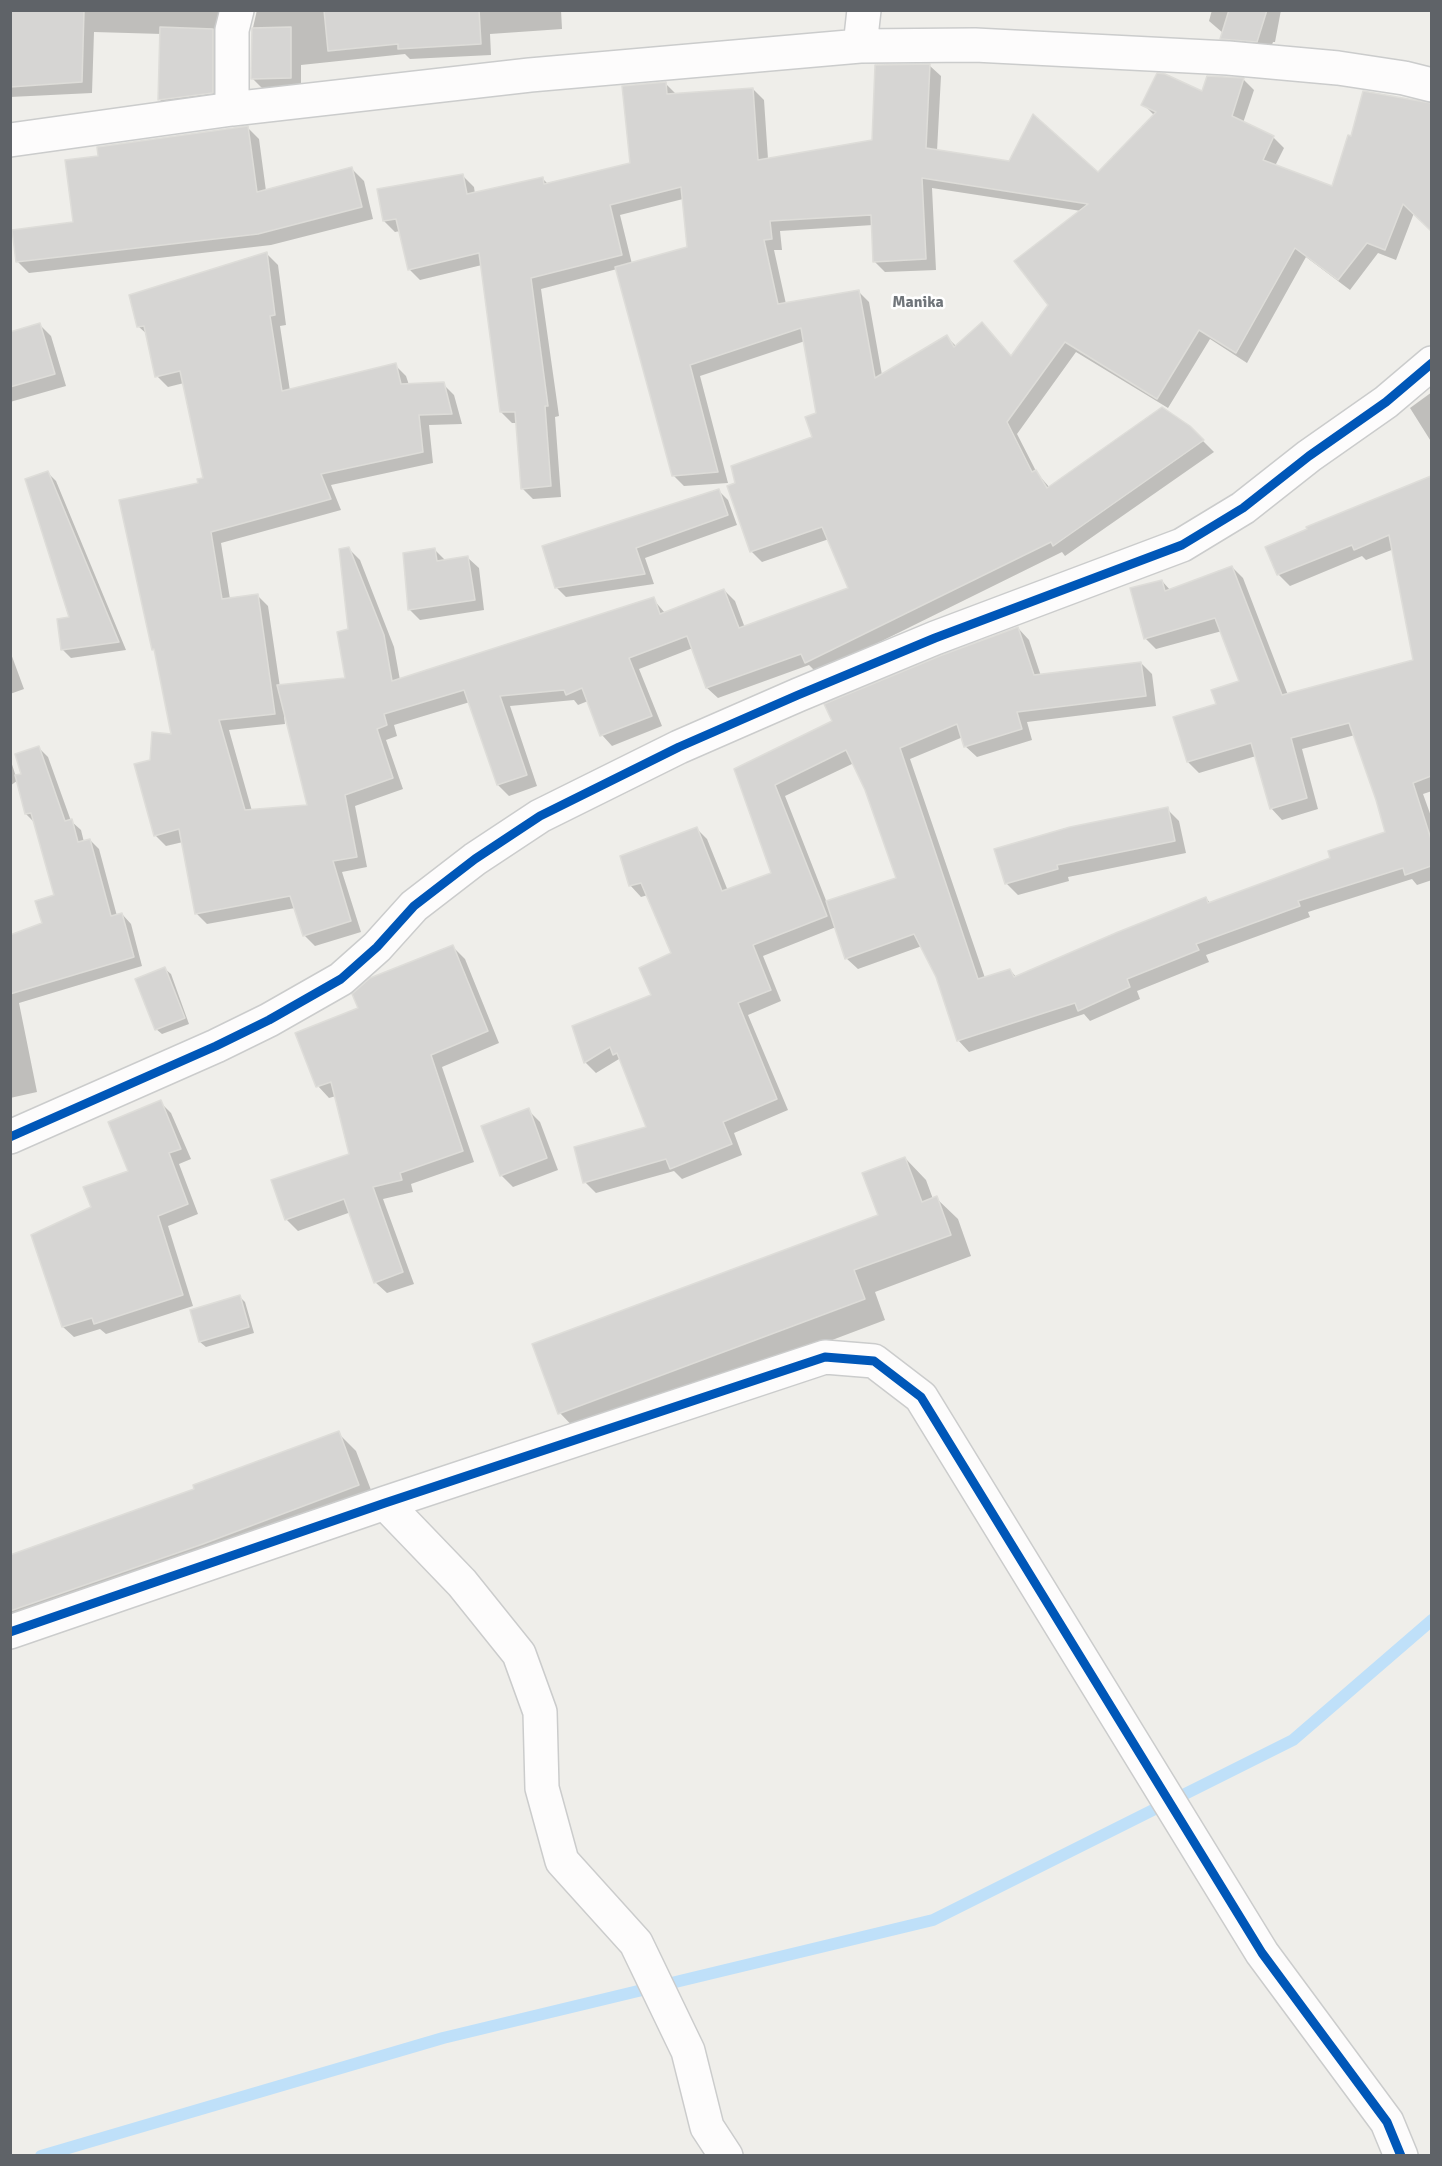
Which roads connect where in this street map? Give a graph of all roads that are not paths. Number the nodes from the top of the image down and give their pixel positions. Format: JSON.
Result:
{"nodes":[{"id":1,"x":237,"y":10,"type":"edge"},
{"id":2,"x":864,"y":10,"type":"edge"},
{"id":3,"x":860,"y":46,"type":"junction"},
{"id":4,"x":1431,"y":85,"type":"edge"},
{"id":5,"x":232,"y":109,"type":"junction"},
{"id":6,"x":10,"y":140,"type":"edge"},
{"id":7,"x":1431,"y":363,"type":"edge"},
{"id":8,"x":10,"y":1137,"type":"edge"},
{"id":9,"x":385,"y":1503,"type":"junction"},
{"id":10,"x":10,"y":1632,"type":"edge"},
{"id":11,"x":726,"y":2156,"type":"edge"},
{"id":12,"x":1401,"y":2156,"type":"edge"}],
"edges":[{"from":1,"to":5,"type":"street"},
{"from":2,"to":3,"type":"street"},
{"from":3,"to":4,"type":"street"},
{"from":3,"to":5,"type":"street"},
{"from":5,"to":6,"type":"street"},
{"from":7,"to":8,"type":"street"},
{"from":9,"to":10,"type":"street"},
{"from":9,"to":11,"type":"street"},
{"from":9,"to":12,"type":"street"}]}
